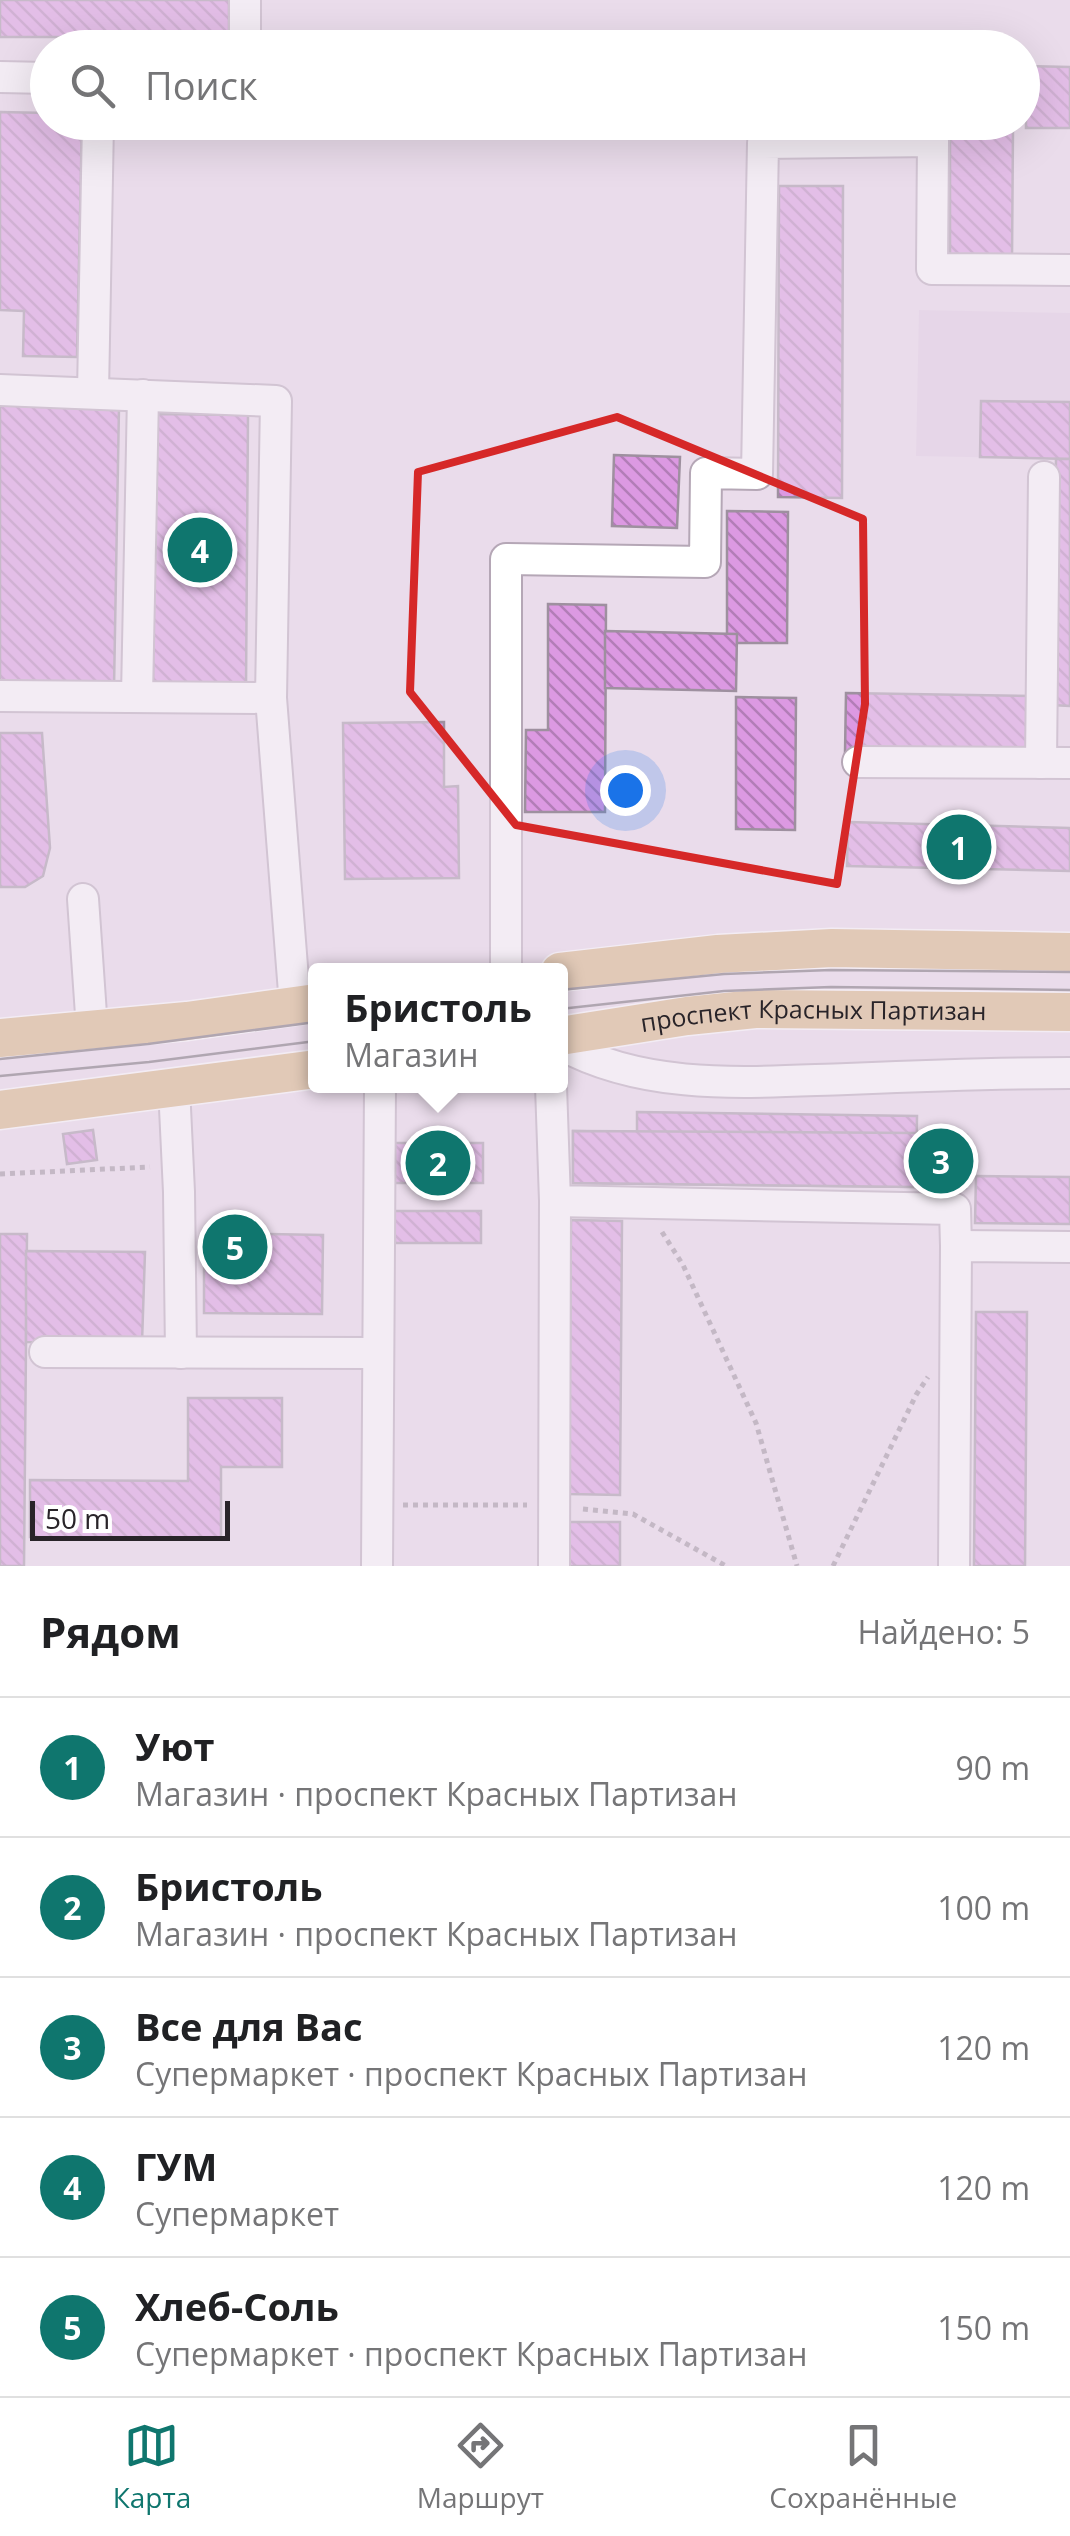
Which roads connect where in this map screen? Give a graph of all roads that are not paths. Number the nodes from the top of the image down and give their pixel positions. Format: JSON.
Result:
{"nodes":[{"id":1,"x":245,"y":0,"type":"edge"},
{"id":2,"x":246,"y":30,"type":"edge"},
{"id":3,"x":0,"y":77,"type":"edge"},
{"id":4,"x":30,"y":78,"type":"edge"},
{"id":5,"x":98,"y":140,"type":"edge"},
{"id":6,"x":1070,"y":270,"type":"edge"},
{"id":7,"x":0,"y":390,"type":"edge"},
{"id":8,"x":93,"y":393,"type":"junction"},
{"id":9,"x":143,"y":395,"type":"junction"},
{"id":10,"x":1044,"y":477,"type":"dead end"},
{"id":11,"x":0,"y":696,"type":"edge"},
{"id":12,"x":137,"y":696,"type":"junction"},
{"id":13,"x":271,"y":698,"type":"junction"},
{"id":14,"x":858,"y":762,"type":"dead end"},
{"id":15,"x":1056,"y":763,"type":"edge"},
{"id":16,"x":83,"y":899,"type":"dead end"},
{"id":17,"x":1070,"y":952,"type":"edge"},
{"id":18,"x":506,"y":963,"type":"edge"},
{"id":19,"x":568,"y":971,"type":"edge"},
{"id":20,"x":305,"y":1004,"type":"edge"},
{"id":21,"x":1070,"y":1012,"type":"edge"},
{"id":22,"x":92,"y":1029,"type":"junction"},
{"id":23,"x":568,"y":1035,"type":"edge"},
{"id":24,"x":0,"y":1038,"type":"edge"},
{"id":25,"x":568,"y":1048,"type":"edge"},
{"id":26,"x":308,"y":1070,"type":"edge"},
{"id":27,"x":1070,"y":1073,"type":"edge"},
{"id":28,"x":174,"y":1087,"type":"junction"},
{"id":29,"x":380,"y":1093,"type":"edge"},
{"id":30,"x":552,"y":1093,"type":"edge"},
{"id":31,"x":0,"y":1110,"type":"edge"},
{"id":32,"x":555,"y":1201,"type":"junction"},
{"id":33,"x":956,"y":1246,"type":"junction"},
{"id":34,"x":1070,"y":1247,"type":"edge"},
{"id":35,"x":45,"y":1352,"type":"dead end"},
{"id":36,"x":181,"y":1353,"type":"junction"},
{"id":37,"x":377,"y":1353,"type":"junction"},
{"id":38,"x":377,"y":1566,"type":"edge"},
{"id":39,"x":554,"y":1566,"type":"edge"},
{"id":40,"x":954,"y":1566,"type":"edge"}],
"edges":[{"from":1,"to":2,"type":"street"},
{"from":3,"to":4,"type":"street"},
{"from":5,"to":8,"type":"street"},
{"from":6,"to":18,"type":"street"},
{"from":7,"to":8,"type":"street"},
{"from":8,"to":9,"type":"street"},
{"from":9,"to":12,"type":"street"},
{"from":9,"to":13,"type":"street"},
{"from":10,"to":15,"type":"street"},
{"from":11,"to":12,"type":"street"},
{"from":12,"to":13,"type":"street"},
{"from":13,"to":20,"type":"street"},
{"from":14,"to":15,"type":"street"},
{"from":16,"to":22,"type":"street"},
{"from":17,"to":19,"type":"main road"},
{"from":20,"to":22,"type":"main road"},
{"from":21,"to":23,"type":"main road","name":"проспект Красных Партизан"},
{"from":22,"to":24,"type":"main road"},
{"from":25,"to":27,"type":"street"},
{"from":26,"to":28,"type":"main road"},
{"from":28,"to":31,"type":"main road"},
{"from":28,"to":36,"type":"street"},
{"from":29,"to":37,"type":"street"},
{"from":30,"to":32,"type":"street"},
{"from":32,"to":33,"type":"street"},
{"from":32,"to":39,"type":"street"},
{"from":33,"to":34,"type":"street"},
{"from":33,"to":40,"type":"street"},
{"from":35,"to":36,"type":"street"},
{"from":36,"to":37,"type":"street"},
{"from":37,"to":38,"type":"street"}]}
